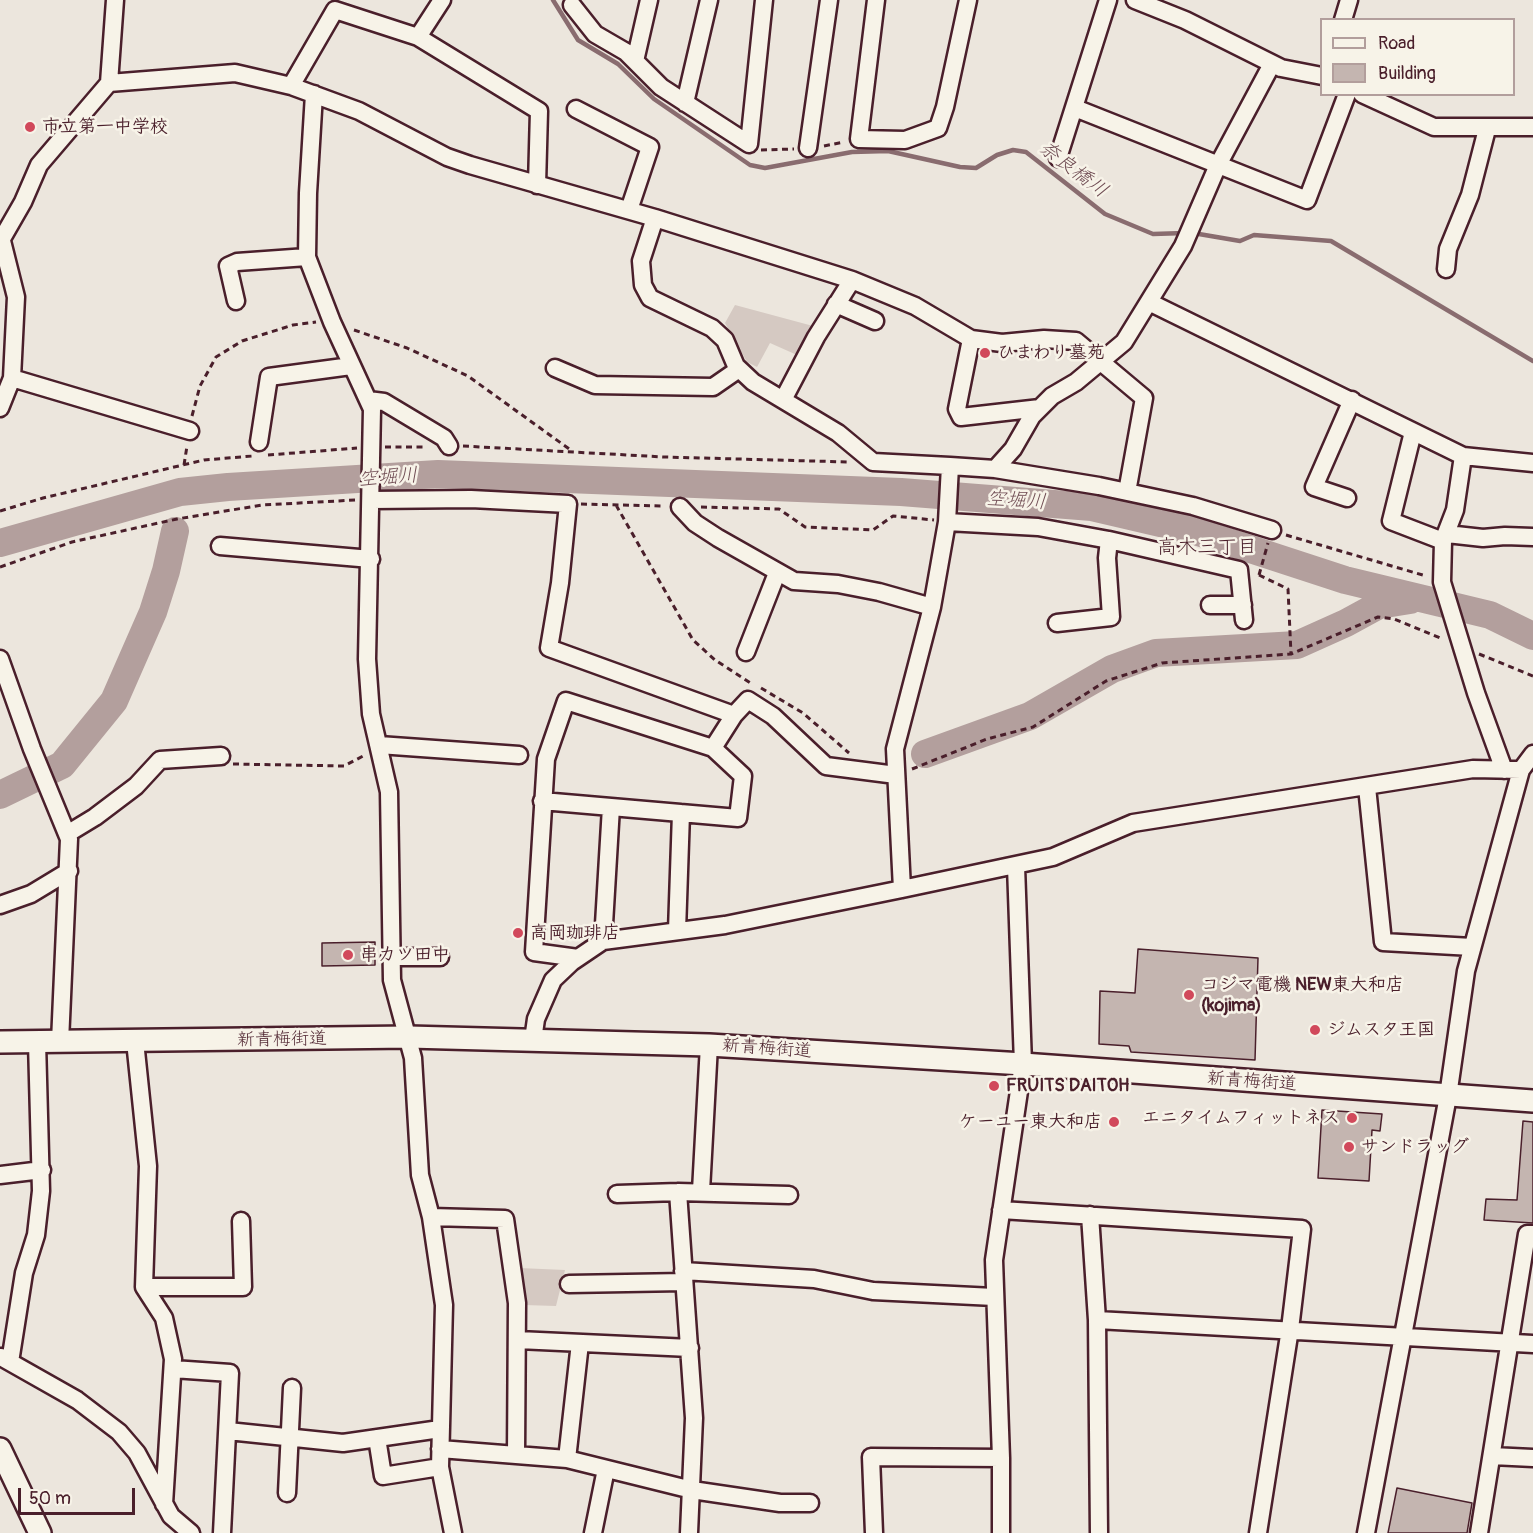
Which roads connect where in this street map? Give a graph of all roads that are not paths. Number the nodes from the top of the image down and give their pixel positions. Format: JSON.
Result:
{"nodes":[{"id":1,"x":115,"y":0,"type":"edge"},
{"id":2,"x":442,"y":0,"type":"edge"},
{"id":3,"x":649,"y":0,"type":"edge"},
{"id":4,"x":709,"y":0,"type":"edge"},
{"id":5,"x":764,"y":0,"type":"edge"},
{"id":6,"x":829,"y":0,"type":"edge"},
{"id":7,"x":876,"y":0,"type":"edge"},
{"id":8,"x":968,"y":0,"type":"edge"},
{"id":9,"x":1108,"y":0,"type":"edge"},
{"id":10,"x":1135,"y":0,"type":"edge"},
{"id":11,"x":1349,"y":0,"type":"edge"},
{"id":12,"x":338,"y":5,"type":"edge"},
{"id":13,"x":572,"y":6,"type":"dead end"},
{"id":14,"x":1344,"y":18,"type":"edge"},
{"id":15,"x":418,"y":37,"type":"junction"},
{"id":16,"x":635,"y":61,"type":"junction"},
{"id":17,"x":1272,"y":64,"type":"junction"},
{"id":18,"x":1320,"y":76,"type":"edge"},
{"id":19,"x":109,"y":82,"type":"junction"},
{"id":20,"x":291,"y":86,"type":"junction"},
{"id":21,"x":314,"y":94,"type":"junction"},
{"id":22,"x":1346,"y":96,"type":"edge"},
{"id":23,"x":1366,"y":96,"type":"edge"},
{"id":24,"x":685,"y":103,"type":"junction"},
{"id":25,"x":1075,"y":108,"type":"junction"},
{"id":26,"x":576,"y":109,"type":"dead end"},
{"id":27,"x":1533,"y":127,"type":"edge"},
{"id":28,"x":1488,"y":129,"type":"junction"},
{"id":29,"x":808,"y":148,"type":"dead end"},
{"id":30,"x":1058,"y":158,"type":"dead end"},
{"id":31,"x":1218,"y":165,"type":"junction"},
{"id":32,"x":537,"y":185,"type":"junction"},
{"id":33,"x":629,"y":210,"type":"junction"},
{"id":34,"x":655,"y":218,"type":"junction"},
{"id":35,"x":1,"y":242,"type":"edge"},
{"id":36,"x":307,"y":257,"type":"junction"},
{"id":37,"x":1446,"y":269,"type":"dead end"},
{"id":38,"x":852,"y":280,"type":"junction"},
{"id":39,"x":236,"y":301,"type":"dead end"},
{"id":40,"x":1150,"y":303,"type":"junction"},
{"id":41,"x":836,"y":304,"type":"junction"},
{"id":42,"x":875,"y":321,"type":"dead end"},
{"id":43,"x":971,"y":339,"type":"junction"},
{"id":44,"x":1102,"y":362,"type":"junction"},
{"id":45,"x":351,"y":366,"type":"junction"},
{"id":46,"x":555,"y":368,"type":"dead end"},
{"id":47,"x":739,"y":369,"type":"junction"},
{"id":48,"x":12,"y":378,"type":"junction"},
{"id":49,"x":783,"y":398,"type":"junction"},
{"id":50,"x":368,"y":400,"type":"junction"},
{"id":51,"x":1352,"y":400,"type":"junction"},
{"id":52,"x":0,"y":408,"type":"edge"},
{"id":53,"x":1040,"y":408,"type":"junction"},
{"id":54,"x":190,"y":431,"type":"dead end"},
{"id":55,"x":1413,"y":432,"type":"junction"},
{"id":56,"x":259,"y":442,"type":"dead end"},
{"id":57,"x":449,"y":446,"type":"road end"},
{"id":58,"x":1463,"y":456,"type":"junction"},
{"id":59,"x":1533,"y":464,"type":"edge"},
{"id":60,"x":995,"y":469,"type":"junction"},
{"id":61,"x":949,"y":470,"type":"junction"},
{"id":62,"x":1126,"y":492,"type":"junction"},
{"id":63,"x":372,"y":497,"type":"junction"},
{"id":64,"x":1347,"y":498,"type":"dead end"},
{"id":65,"x":680,"y":507,"type":"road end"},
{"id":66,"x":947,"y":519,"type":"junction"},
{"id":67,"x":1272,"y":530,"type":"road end"},
{"id":68,"x":1533,"y":537,"type":"edge"},
{"id":69,"x":1445,"y":538,"type":"junction"},
{"id":70,"x":1110,"y":540,"type":"junction"},
{"id":71,"x":220,"y":546,"type":"dead end"},
{"id":72,"x":370,"y":559,"type":"junction"},
{"id":73,"x":777,"y":573,"type":"junction"},
{"id":74,"x":1210,"y":605,"type":"dead end"},
{"id":75,"x":932,"y":607,"type":"junction"},
{"id":76,"x":1057,"y":623,"type":"dead end"},
{"id":77,"x":746,"y":652,"type":"dead end"},
{"id":78,"x":2,"y":670,"type":"edge"},
{"id":79,"x":734,"y":715,"type":"junction"},
{"id":80,"x":379,"y":747,"type":"junction"},
{"id":81,"x":712,"y":748,"type":"junction"},
{"id":82,"x":1533,"y":754,"type":"edge"},
{"id":83,"x":519,"y":755,"type":"dead end"},
{"id":84,"x":220,"y":756,"type":"road end"},
{"id":85,"x":1512,"y":770,"type":"junction"},
{"id":86,"x":896,"y":772,"type":"junction"},
{"id":87,"x":1367,"y":787,"type":"junction"},
{"id":88,"x":542,"y":801,"type":"junction"},
{"id":89,"x":611,"y":807,"type":"junction"},
{"id":90,"x":681,"y":813,"type":"junction"},
{"id":91,"x":67,"y":834,"type":"junction"},
{"id":92,"x":1016,"y":866,"type":"junction"},
{"id":93,"x":69,"y":871,"type":"junction"},
{"id":94,"x":902,"y":890,"type":"junction"},
{"id":95,"x":0,"y":905,"type":"edge"},
{"id":96,"x":677,"y":931,"type":"junction"},
{"id":97,"x":603,"y":941,"type":"junction"},
{"id":98,"x":1472,"y":947,"type":"junction"},
{"id":99,"x":390,"y":957,"type":"junction"},
{"id":100,"x":440,"y":957,"type":"dead end"},
{"id":101,"x":578,"y":958,"type":"junction"},
{"id":102,"x":409,"y":1037,"type":"junction"},
{"id":103,"x":533,"y":1040,"type":"junction"},
{"id":104,"x":135,"y":1041,"type":"junction"},
{"id":105,"x":0,"y":1042,"type":"edge"},
{"id":106,"x":37,"y":1042,"type":"junction"},
{"id":107,"x":60,"y":1042,"type":"junction"},
{"id":108,"x":708,"y":1045,"type":"junction"},
{"id":109,"x":1023,"y":1064,"type":"junction"},
{"id":110,"x":1448,"y":1096,"type":"junction"},
{"id":111,"x":1533,"y":1101,"type":"edge"},
{"id":112,"x":42,"y":1170,"type":"junction"},
{"id":113,"x":0,"y":1175,"type":"edge"},
{"id":114,"x":701,"y":1191,"type":"junction"},
{"id":115,"x":678,"y":1192,"type":"junction"},
{"id":116,"x":618,"y":1194,"type":"dead end"},
{"id":117,"x":789,"y":1195,"type":"dead end"},
{"id":118,"x":1001,"y":1210,"type":"junction"},
{"id":119,"x":1090,"y":1215,"type":"junction"},
{"id":120,"x":431,"y":1217,"type":"junction"},
{"id":121,"x":241,"y":1221,"type":"dead end"},
{"id":122,"x":1533,"y":1234,"type":"edge"},
{"id":123,"x":684,"y":1277,"type":"junction"},
{"id":124,"x":569,"y":1284,"type":"dead end"},
{"id":125,"x":144,"y":1287,"type":"junction"},
{"id":126,"x":994,"y":1297,"type":"junction"},
{"id":127,"x":1097,"y":1320,"type":"junction"},
{"id":128,"x":1290,"y":1329,"type":"junction"},
{"id":129,"x":1403,"y":1336,"type":"junction"},
{"id":130,"x":518,"y":1340,"type":"junction"},
{"id":131,"x":580,"y":1343,"type":"junction"},
{"id":132,"x":1510,"y":1343,"type":"junction"},
{"id":133,"x":1533,"y":1344,"type":"edge"},
{"id":134,"x":690,"y":1348,"type":"junction"},
{"id":135,"x":5,"y":1359,"type":"edge"},
{"id":136,"x":173,"y":1369,"type":"junction"},
{"id":137,"x":292,"y":1388,"type":"dead end"},
{"id":138,"x":440,"y":1429,"type":"junction"},
{"id":139,"x":228,"y":1431,"type":"junction"},
{"id":140,"x":290,"y":1438,"type":"junction"},
{"id":141,"x":377,"y":1438,"type":"junction"},
{"id":142,"x":0,"y":1449,"type":"edge"},
{"id":143,"x":440,"y":1449,"type":"junction"},
{"id":144,"x":516,"y":1455,"type":"junction"},
{"id":145,"x":1492,"y":1456,"type":"junction"},
{"id":146,"x":1001,"y":1458,"type":"junction"},
{"id":147,"x":1533,"y":1458,"type":"edge"},
{"id":148,"x":567,"y":1459,"type":"junction"},
{"id":149,"x":441,"y":1467,"type":"junction"},
{"id":150,"x":606,"y":1470,"type":"junction"},
{"id":151,"x":692,"y":1490,"type":"junction"},
{"id":152,"x":287,"y":1493,"type":"dead end"},
{"id":153,"x":810,"y":1503,"type":"dead end"},
{"id":154,"x":164,"y":1504,"type":"junction"},
{"id":155,"x":40,"y":1533,"type":"edge"},
{"id":156,"x":191,"y":1533,"type":"edge"},
{"id":157,"x":222,"y":1533,"type":"edge"},
{"id":158,"x":453,"y":1533,"type":"edge"},
{"id":159,"x":592,"y":1533,"type":"edge"},
{"id":160,"x":688,"y":1533,"type":"edge"},
{"id":161,"x":874,"y":1533,"type":"edge"},
{"id":162,"x":1001,"y":1533,"type":"edge"},
{"id":163,"x":1099,"y":1533,"type":"edge"},
{"id":164,"x":1258,"y":1533,"type":"edge"},
{"id":165,"x":1366,"y":1533,"type":"edge"},
{"id":166,"x":1479,"y":1533,"type":"edge"}],
"edges":[{"from":1,"to":19,"type":"street"},
{"from":2,"to":15,"type":"street"},
{"from":3,"to":16,"type":"street"},
{"from":4,"to":24,"type":"street"},
{"from":5,"to":24,"type":"street"},
{"from":6,"to":29,"type":"street"},
{"from":7,"to":8,"type":"street"},
{"from":9,"to":25,"type":"street"},
{"from":10,"to":17,"type":"street"},
{"from":11,"to":14,"type":"street"},
{"from":12,"to":15,"type":"street"},
{"from":12,"to":20,"type":"street"},
{"from":13,"to":16,"type":"street"},
{"from":15,"to":32,"type":"street"},
{"from":16,"to":24,"type":"street"},
{"from":17,"to":18,"type":"street"},
{"from":17,"to":31,"type":"street"},
{"from":19,"to":20,"type":"street"},
{"from":19,"to":35,"type":"street"},
{"from":20,"to":21,"type":"street"},
{"from":21,"to":32,"type":"street"},
{"from":21,"to":36,"type":"street"},
{"from":22,"to":31,"type":"street"},
{"from":23,"to":28,"type":"street"},
{"from":25,"to":30,"type":"street"},
{"from":25,"to":31,"type":"street"},
{"from":26,"to":33,"type":"street"},
{"from":27,"to":28,"type":"street"},
{"from":28,"to":37,"type":"street"},
{"from":31,"to":40,"type":"street"},
{"from":32,"to":33,"type":"street"},
{"from":33,"to":34,"type":"street"},
{"from":34,"to":38,"type":"street"},
{"from":34,"to":47,"type":"street"},
{"from":35,"to":48,"type":"street"},
{"from":36,"to":39,"type":"street"},
{"from":36,"to":45,"type":"street"},
{"from":38,"to":41,"type":"street"},
{"from":38,"to":43,"type":"street"},
{"from":40,"to":44,"type":"street"},
{"from":40,"to":51,"type":"street"},
{"from":41,"to":42,"type":"street"},
{"from":41,"to":49,"type":"street"},
{"from":43,"to":44,"type":"street"},
{"from":43,"to":53,"type":"street"},
{"from":44,"to":53,"type":"street"},
{"from":44,"to":62,"type":"street"},
{"from":45,"to":50,"type":"street"},
{"from":45,"to":56,"type":"street"},
{"from":46,"to":47,"type":"street"},
{"from":47,"to":49,"type":"street"},
{"from":48,"to":52,"type":"street"},
{"from":48,"to":54,"type":"street"},
{"from":49,"to":61,"type":"street"},
{"from":50,"to":57,"type":"street"},
{"from":50,"to":63,"type":"street"},
{"from":51,"to":55,"type":"street"},
{"from":51,"to":64,"type":"street"},
{"from":53,"to":60,"type":"street"},
{"from":55,"to":58,"type":"street"},
{"from":55,"to":69,"type":"street"},
{"from":58,"to":59,"type":"street"},
{"from":58,"to":69,"type":"street"},
{"from":60,"to":61,"type":"street"},
{"from":60,"to":62,"type":"street"},
{"from":61,"to":66,"type":"street"},
{"from":62,"to":67,"type":"street"},
{"from":63,"to":72,"type":"street"},
{"from":63,"to":79,"type":"street"},
{"from":65,"to":73,"type":"street"},
{"from":66,"to":70,"type":"street"},
{"from":66,"to":75,"type":"street"},
{"from":68,"to":69,"type":"street"},
{"from":69,"to":85,"type":"street"},
{"from":70,"to":74,"type":"street"},
{"from":70,"to":76,"type":"street"},
{"from":71,"to":72,"type":"street"},
{"from":72,"to":80,"type":"street"},
{"from":73,"to":75,"type":"street"},
{"from":73,"to":77,"type":"street"},
{"from":75,"to":86,"type":"street"},
{"from":78,"to":91,"type":"street"},
{"from":79,"to":81,"type":"street"},
{"from":79,"to":86,"type":"street"},
{"from":80,"to":83,"type":"street"},
{"from":80,"to":99,"type":"street"},
{"from":81,"to":88,"type":"street"},
{"from":81,"to":90,"type":"street"},
{"from":82,"to":85,"type":"street"},
{"from":84,"to":91,"type":"street"},
{"from":85,"to":87,"type":"street"},
{"from":85,"to":98,"type":"street"},
{"from":86,"to":94,"type":"street"},
{"from":87,"to":92,"type":"street"},
{"from":87,"to":98,"type":"street"},
{"from":88,"to":89,"type":"street"},
{"from":88,"to":101,"type":"street"},
{"from":89,"to":90,"type":"street"},
{"from":89,"to":97,"type":"street"},
{"from":90,"to":96,"type":"street"},
{"from":91,"to":93,"type":"street"},
{"from":92,"to":94,"type":"street"},
{"from":92,"to":109,"type":"street"},
{"from":93,"to":95,"type":"street"},
{"from":93,"to":107,"type":"street"},
{"from":94,"to":96,"type":"street"},
{"from":96,"to":97,"type":"street"},
{"from":97,"to":101,"type":"street"},
{"from":98,"to":110,"type":"street"},
{"from":99,"to":100,"type":"street"},
{"from":99,"to":102,"type":"street"},
{"from":101,"to":103,"type":"street"},
{"from":102,"to":103,"type":"main road","name":"新青梅街道"},
{"from":102,"to":104,"type":"main road","name":"新青梅街道"},
{"from":102,"to":120,"type":"street"},
{"from":103,"to":108,"type":"main road","name":"新青梅街道"},
{"from":104,"to":107,"type":"main road","name":"新青梅街道"},
{"from":104,"to":125,"type":"street"},
{"from":105,"to":106,"type":"main road","name":"新青梅街道"},
{"from":106,"to":107,"type":"main road","name":"新青梅街道"},
{"from":106,"to":112,"type":"street"},
{"from":108,"to":109,"type":"main road","name":"新青梅街道"},
{"from":108,"to":114,"type":"street"},
{"from":109,"to":110,"type":"main road","name":"新青梅街道"},
{"from":109,"to":118,"type":"street"},
{"from":110,"to":111,"type":"main road","name":"新青梅街道"},
{"from":110,"to":129,"type":"street"},
{"from":112,"to":113,"type":"street"},
{"from":112,"to":135,"type":"street"},
{"from":114,"to":115,"type":"street"},
{"from":114,"to":117,"type":"street"},
{"from":115,"to":116,"type":"street"},
{"from":115,"to":123,"type":"street"},
{"from":118,"to":119,"type":"street"},
{"from":118,"to":126,"type":"street"},
{"from":119,"to":127,"type":"street"},
{"from":119,"to":128,"type":"street"},
{"from":120,"to":130,"type":"street"},
{"from":120,"to":138,"type":"street"},
{"from":121,"to":125,"type":"street"},
{"from":122,"to":132,"type":"street"},
{"from":123,"to":124,"type":"street"},
{"from":123,"to":126,"type":"street"},
{"from":123,"to":134,"type":"street"},
{"from":125,"to":136,"type":"street"},
{"from":126,"to":146,"type":"street"},
{"from":127,"to":128,"type":"street"},
{"from":127,"to":163,"type":"street"},
{"from":128,"to":129,"type":"street"},
{"from":128,"to":164,"type":"street"},
{"from":129,"to":132,"type":"street"},
{"from":129,"to":165,"type":"street"},
{"from":130,"to":131,"type":"street"},
{"from":130,"to":144,"type":"street"},
{"from":131,"to":134,"type":"street"},
{"from":131,"to":148,"type":"street"},
{"from":132,"to":133,"type":"street"},
{"from":132,"to":145,"type":"street"},
{"from":134,"to":151,"type":"street"},
{"from":135,"to":154,"type":"street"},
{"from":136,"to":139,"type":"street"},
{"from":136,"to":154,"type":"street"},
{"from":137,"to":140,"type":"street"},
{"from":138,"to":141,"type":"street"},
{"from":138,"to":143,"type":"street"},
{"from":139,"to":140,"type":"street"},
{"from":139,"to":157,"type":"street"},
{"from":140,"to":141,"type":"street"},
{"from":140,"to":152,"type":"street"},
{"from":141,"to":149,"type":"street"},
{"from":142,"to":155,"type":"main road"},
{"from":143,"to":144,"type":"street"},
{"from":143,"to":149,"type":"street"},
{"from":144,"to":148,"type":"street"},
{"from":145,"to":147,"type":"street"},
{"from":145,"to":166,"type":"street"},
{"from":146,"to":161,"type":"street"},
{"from":146,"to":162,"type":"street"},
{"from":148,"to":150,"type":"street"},
{"from":149,"to":158,"type":"street"},
{"from":150,"to":151,"type":"street"},
{"from":150,"to":159,"type":"street"},
{"from":151,"to":153,"type":"street"},
{"from":151,"to":160,"type":"street"},
{"from":154,"to":156,"type":"street"}]}
